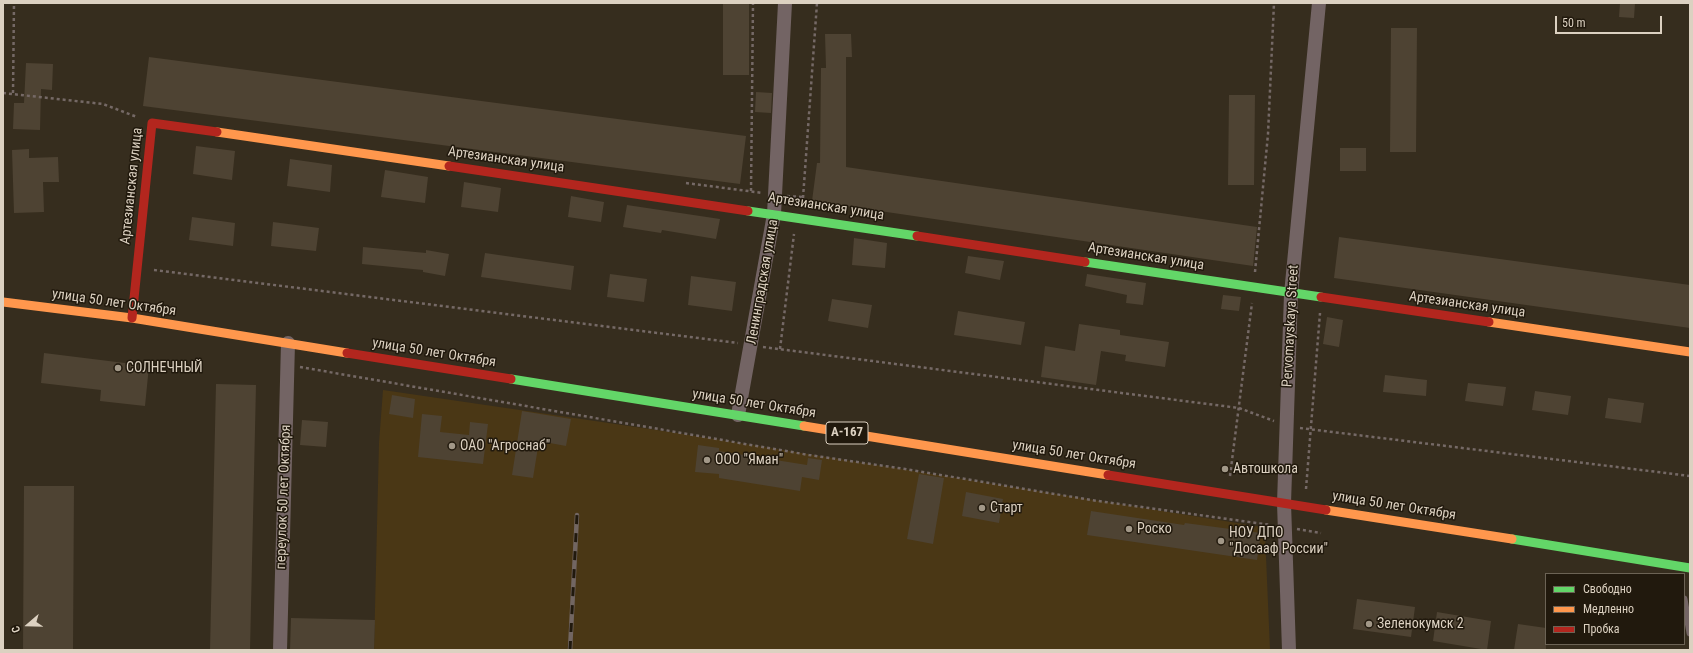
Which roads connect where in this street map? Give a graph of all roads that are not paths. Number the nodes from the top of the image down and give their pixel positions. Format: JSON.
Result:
{"nodes":[{"id":1,"x":785,"y":3,"type":"edge"},
{"id":2,"x":1319,"y":3,"type":"edge"},
{"id":3,"x":774,"y":214,"type":"junction"},
{"id":4,"x":1291,"y":294,"type":"junction"},
{"id":5,"x":3,"y":302,"type":"edge"},
{"id":6,"x":132,"y":318,"type":"junction"},
{"id":7,"x":288,"y":343,"type":"junction"},
{"id":8,"x":1690,"y":352,"type":"edge"},
{"id":9,"x":738,"y":415,"type":"junction"},
{"id":10,"x":1284,"y":503,"type":"junction"},
{"id":11,"x":1690,"y":568,"type":"edge"},
{"id":12,"x":1679,"y":570,"type":"edge"},
{"id":13,"x":1685,"y":605,"type":"edge"},
{"id":14,"x":1690,"y":633,"type":"edge"},
{"id":15,"x":280,"y":650,"type":"edge"},
{"id":16,"x":1289,"y":650,"type":"edge"}],
"edges":[{"from":1,"to":3,"type":"street","name":"Ленинградская улица"},
{"from":2,"to":4,"type":"street","name":"Pervomayskaya Street"},
{"from":3,"to":4,"type":"main road","name":"Артезианская улица"},
{"from":3,"to":6,"type":"main road","name":"Артезианская улица"},
{"from":3,"to":9,"type":"street","name":"Ленинградская улица"},
{"from":4,"to":8,"type":"main road","name":"Артезианская улица"},
{"from":4,"to":10,"type":"street","name":"Pervomayskaya Street"},
{"from":5,"to":6,"type":"main road","name":"улица 50 лет Октября","number":"А-167"},
{"from":6,"to":7,"type":"main road","name":"улица 50 лет Октября","number":"А-167"},
{"from":7,"to":9,"type":"main road","name":"улица 50 лет Октября","number":"А-167"},
{"from":7,"to":15,"type":"street","name":"переулок 50 лет Октября"},
{"from":9,"to":10,"type":"main road","name":"улица 50 лет Октября","number":"А-167"},
{"from":10,"to":12,"type":"main road","name":"улица 50 лет Октября","number":"А-167"},
{"from":10,"to":16,"type":"street","name":"Pervomayskaya Street"},
{"from":11,"to":12,"type":"main road","name":"улица 50 лет Октября","number":"А-167"},
{"from":13,"to":14,"type":"lane"}]}
